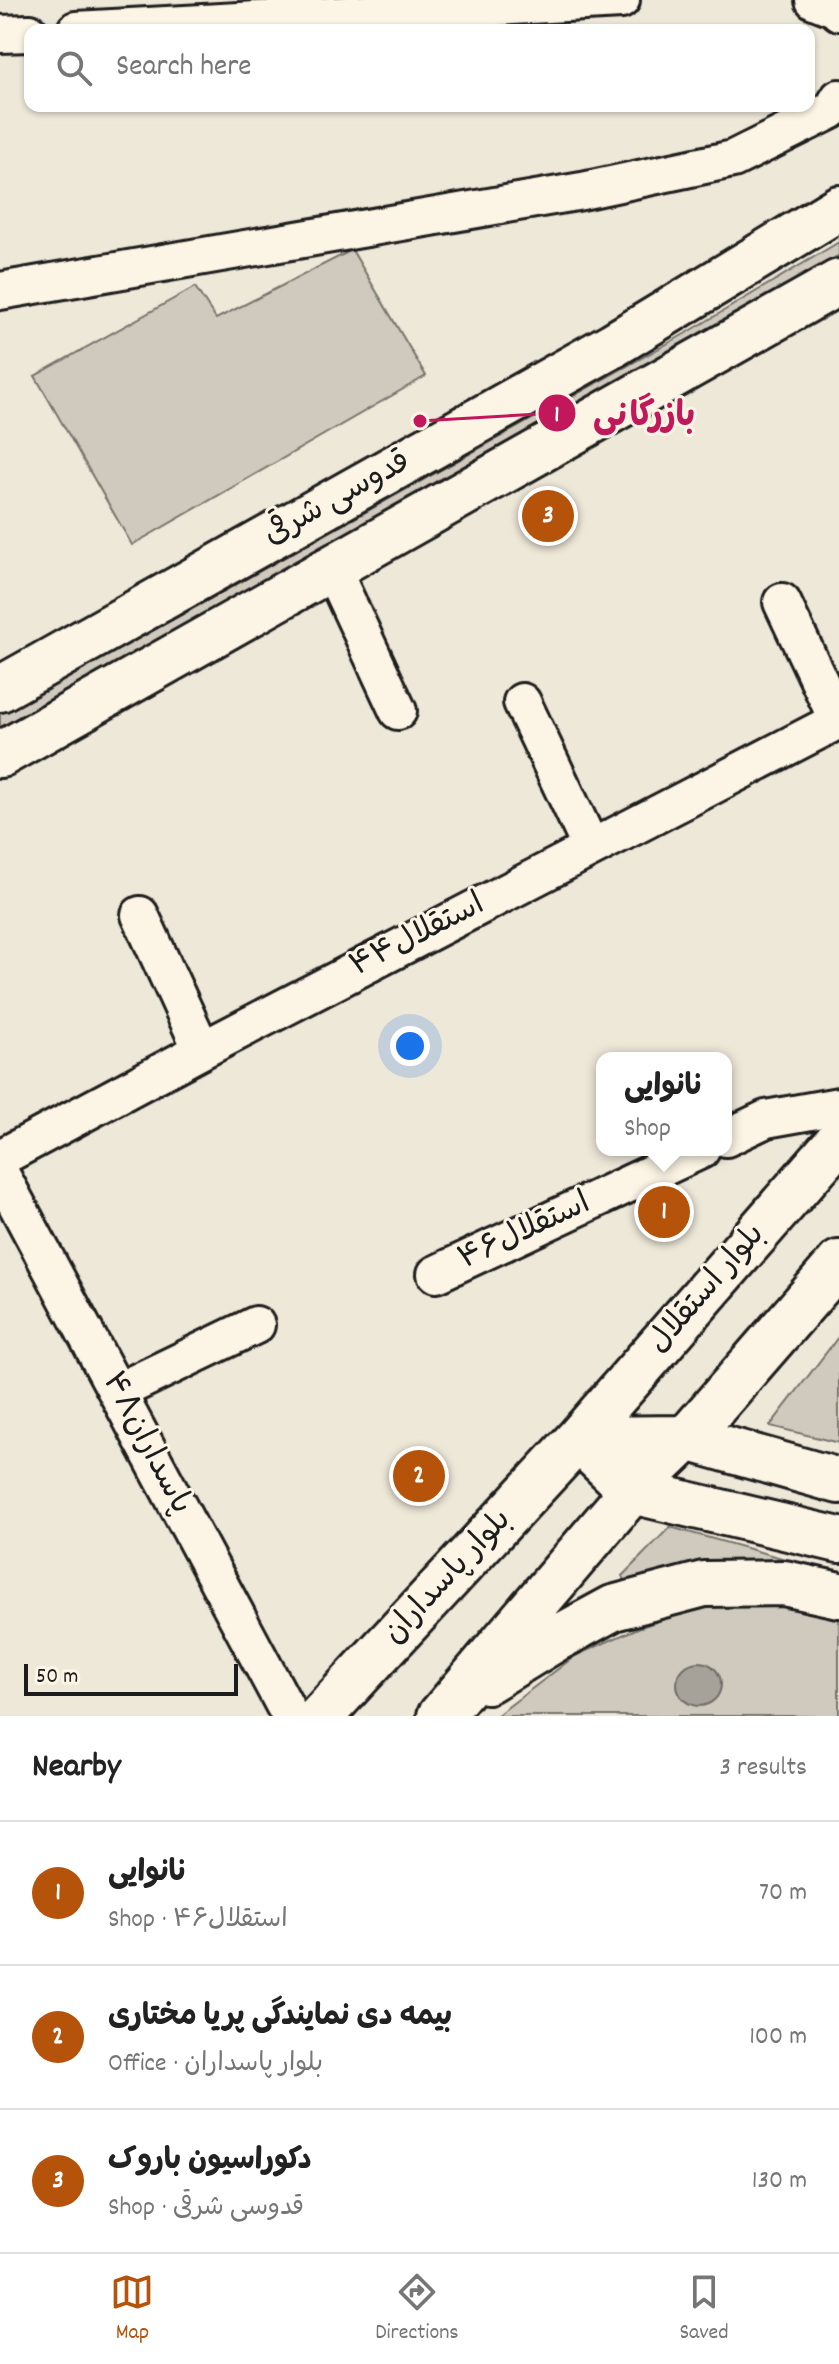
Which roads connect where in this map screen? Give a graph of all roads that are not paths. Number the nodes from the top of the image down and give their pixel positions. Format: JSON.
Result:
{"nodes":[{"id":1,"x":621,"y":0,"type":"edge"},
{"id":2,"x":814,"y":0,"type":"edge"},
{"id":3,"x":418,"y":6,"type":"edge"},
{"id":4,"x":839,"y":12,"type":"edge"},
{"id":5,"x":162,"y":24,"type":"edge"},
{"id":6,"x":24,"y":33,"type":"edge"},
{"id":7,"x":0,"y":34,"type":"edge"},
{"id":8,"x":839,"y":98,"type":"edge"},
{"id":9,"x":839,"y":208,"type":"edge"},
{"id":10,"x":839,"y":282,"type":"edge"},
{"id":11,"x":0,"y":291,"type":"edge"},
{"id":12,"x":332,"y":569,"type":"junction"},
{"id":13,"x":782,"y":602,"type":"dead end"},
{"id":14,"x":0,"y":689,"type":"edge"},
{"id":15,"x":522,"y":702,"type":"dead end"},
{"id":16,"x":398,"y":711,"type":"dead end"},
{"id":17,"x":838,"y":721,"type":"edge"},
{"id":18,"x":0,"y":755,"type":"edge"},
{"id":19,"x":591,"y":848,"type":"junction"},
{"id":20,"x":140,"y":915,"type":"dead end"},
{"id":21,"x":202,"y":1050,"type":"junction"},
{"id":22,"x":839,"y":1106,"type":"edge"},
{"id":23,"x":732,"y":1135,"type":"edge"},
{"id":24,"x":839,"y":1140,"type":"edge"},
{"id":25,"x":688,"y":1156,"type":"edge"},
{"id":26,"x":0,"y":1158,"type":"edge"},
{"id":27,"x":0,"y":1173,"type":"edge"},
{"id":28,"x":839,"y":1263,"type":"edge"},
{"id":29,"x":436,"y":1274,"type":"dead end"},
{"id":30,"x":256,"y":1325,"type":"dead end"},
{"id":31,"x":117,"y":1392,"type":"junction"},
{"id":32,"x":687,"y":1438,"type":"junction"},
{"id":33,"x":578,"y":1439,"type":"junction"},
{"id":34,"x":839,"y":1481,"type":"edge"},
{"id":35,"x":632,"y":1491,"type":"junction"},
{"id":36,"x":839,"y":1540,"type":"edge"},
{"id":37,"x":839,"y":1595,"type":"edge"},
{"id":38,"x":447,"y":1709,"type":"edge"},
{"id":39,"x":290,"y":1716,"type":"edge"},
{"id":40,"x":321,"y":1716,"type":"edge"}],
"edges":[{"from":1,"to":3,"type":"street"},
{"from":2,"to":4,"type":"street"},
{"from":3,"to":5,"type":"street"},
{"from":6,"to":7,"type":"street"},
{"from":8,"to":11,"type":"street"},
{"from":9,"to":14,"type":"main road","name":"قدوسی شرقی"},
{"from":10,"to":12,"type":"main road","name":"قدوسی شرقی"},
{"from":12,"to":16,"type":"street"},
{"from":12,"to":18,"type":"main road","name":"قدوسی شرقی"},
{"from":13,"to":17,"type":"street"},
{"from":15,"to":19,"type":"street"},
{"from":17,"to":19,"type":"street","name":"استقلال۴۴"},
{"from":19,"to":21,"type":"street","name":"استقلال۴۴"},
{"from":20,"to":21,"type":"street"},
{"from":21,"to":26,"type":"street","name":"استقلال۴۴"},
{"from":22,"to":23,"type":"street"},
{"from":24,"to":33,"type":"main road","name":"بلوار استقلال"},
{"from":25,"to":29,"type":"street","name":"استقلال۴۶"},
{"from":27,"to":31,"type":"street","name":"پاسداران۴۸"},
{"from":28,"to":32,"type":"main road"},
{"from":30,"to":31,"type":"street"},
{"from":31,"to":39,"type":"street","name":"پاسداران۴۸"},
{"from":32,"to":33,"type":"main road"},
{"from":32,"to":34,"type":"main road"},
{"from":32,"to":35,"type":"main road"},
{"from":33,"to":35,"type":"main road"},
{"from":33,"to":40,"type":"main road","name":"بلوار پاسداران"},
{"from":35,"to":36,"type":"main road"},
{"from":35,"to":38,"type":"main road"},
{"from":37,"to":38,"type":"main road"}]}
